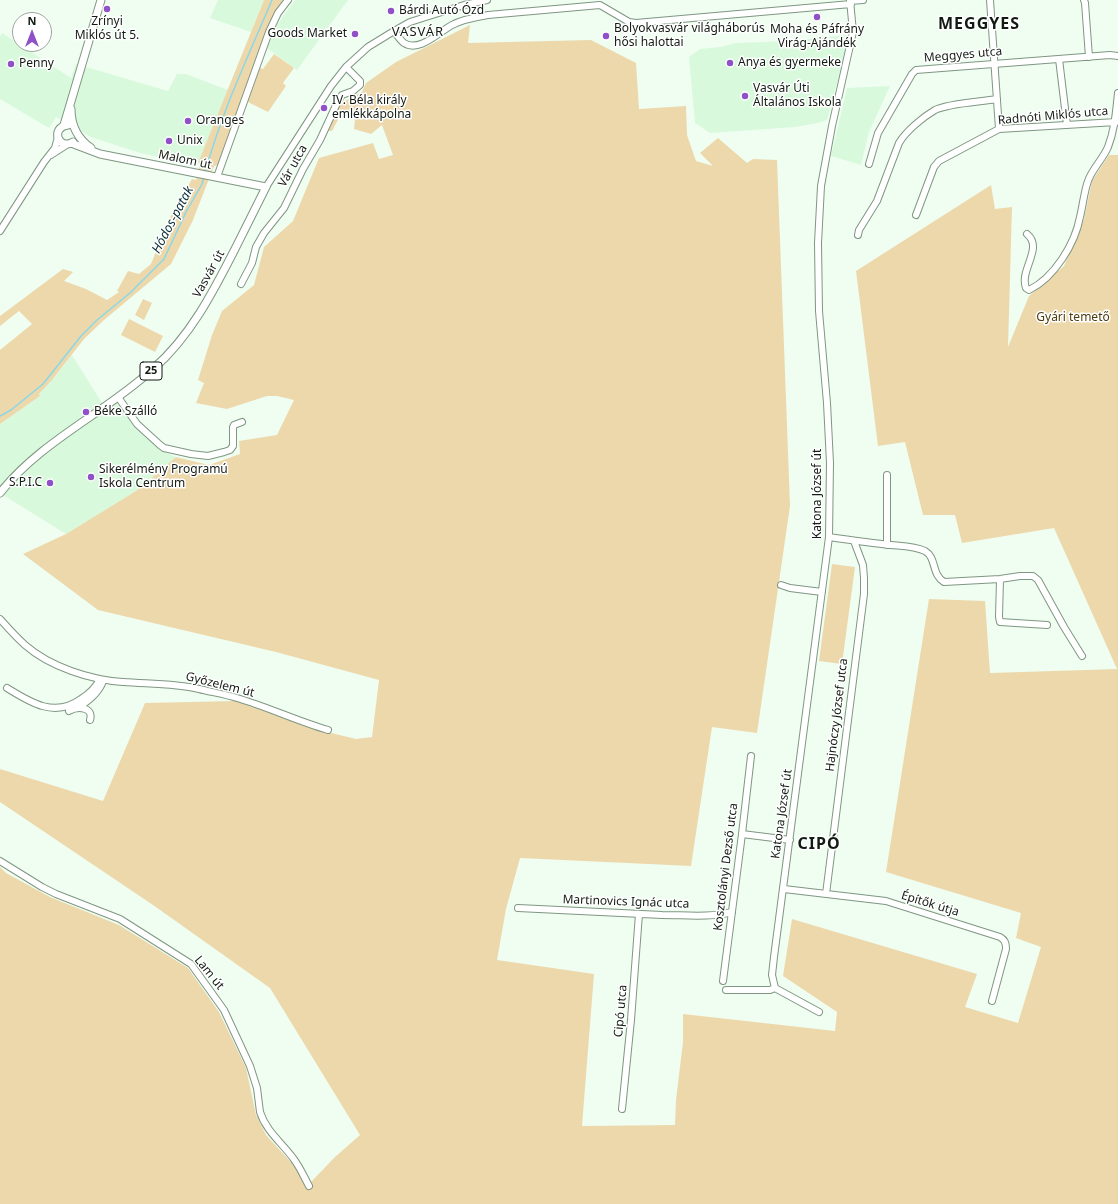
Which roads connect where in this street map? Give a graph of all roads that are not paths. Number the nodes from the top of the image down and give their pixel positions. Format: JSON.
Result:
{"nodes":[{"id":1,"x":101,"y":0,"type":"edge"},
{"id":2,"x":288,"y":0,"type":"edge"},
{"id":3,"x":487,"y":0,"type":"edge"},
{"id":4,"x":863,"y":0,"type":"edge"},
{"id":5,"x":990,"y":0,"type":"edge"},
{"id":6,"x":1084,"y":0,"type":"edge"},
{"id":7,"x":850,"y":2,"type":"edge"},
{"id":8,"x":394,"y":31,"type":"junction"},
{"id":9,"x":1118,"y":56,"type":"edge"},
{"id":10,"x":1089,"y":57,"type":"junction"},
{"id":11,"x":1059,"y":59,"type":"junction"},
{"id":12,"x":994,"y":64,"type":"junction"},
{"id":13,"x":346,"y":67,"type":"junction"},
{"id":14,"x":1118,"y":93,"type":"edge"},
{"id":15,"x":996,"y":99,"type":"junction"},
{"id":16,"x":71,"y":102,"type":"junction"},
{"id":17,"x":1116,"y":122,"type":"junction"},
{"id":18,"x":1067,"y":124,"type":"junction"},
{"id":19,"x":64,"y":125,"type":"junction"},
{"id":20,"x":999,"y":129,"type":"junction"},
{"id":21,"x":76,"y":131,"type":"junction"},
{"id":22,"x":58,"y":137,"type":"junction"},
{"id":23,"x":70,"y":144,"type":"junction"},
{"id":24,"x":100,"y":154,"type":"junction"},
{"id":25,"x":48,"y":157,"type":"junction"},
{"id":26,"x":868,"y":164,"type":"dead end"},
{"id":27,"x":214,"y":177,"type":"junction"},
{"id":28,"x":248,"y":183,"type":"junction"},
{"id":29,"x":266,"y":187,"type":"junction"},
{"id":30,"x":256,"y":208,"type":"junction"},
{"id":31,"x":916,"y":215,"type":"dead end"},
{"id":32,"x":0,"y":231,"type":"edge"},
{"id":33,"x":858,"y":234,"type":"dead end"},
{"id":34,"x":1027,"y":234,"type":"dead end"},
{"id":35,"x":241,"y":284,"type":"dead end"},
{"id":36,"x":118,"y":397,"type":"junction"},
{"id":37,"x":242,"y":422,"type":"dead end"},
{"id":38,"x":887,"y":475,"type":"dead end"},
{"id":39,"x":0,"y":493,"type":"edge"},
{"id":40,"x":829,"y":537,"type":"junction"},
{"id":41,"x":854,"y":541,"type":"junction"},
{"id":42,"x":887,"y":545,"type":"junction"},
{"id":43,"x":1000,"y":579,"type":"junction"},
{"id":44,"x":781,"y":585,"type":"dead end"},
{"id":45,"x":822,"y":592,"type":"junction"},
{"id":46,"x":0,"y":619,"type":"edge"},
{"id":47,"x":1047,"y":625,"type":"dead end"},
{"id":48,"x":1082,"y":656,"type":"dead end"},
{"id":49,"x":102,"y":679,"type":"junction"},
{"id":50,"x":7,"y":688,"type":"dead end"},
{"id":51,"x":78,"y":708,"type":"junction"},
{"id":52,"x":69,"y":711,"type":"dead end"},
{"id":53,"x":90,"y":720,"type":"dead end"},
{"id":54,"x":328,"y":730,"type":"dead end"},
{"id":55,"x":750,"y":756,"type":"dead end"},
{"id":56,"x":742,"y":834,"type":"junction"},
{"id":57,"x":790,"y":840,"type":"junction"},
{"id":58,"x":0,"y":861,"type":"edge"},
{"id":59,"x":784,"y":889,"type":"junction"},
{"id":60,"x":826,"y":894,"type":"junction"},
{"id":61,"x":518,"y":908,"type":"dead end"},
{"id":62,"x":732,"y":912,"type":"junction"},
{"id":63,"x":639,"y":914,"type":"junction"},
{"id":64,"x":723,"y":981,"type":"dead end"},
{"id":65,"x":775,"y":988,"type":"junction"},
{"id":66,"x":726,"y":990,"type":"dead end"},
{"id":67,"x":992,"y":1001,"type":"dead end"},
{"id":68,"x":819,"y":1012,"type":"dead end"},
{"id":69,"x":622,"y":1109,"type":"dead end"},
{"id":70,"x":309,"y":1186,"type":"dead end"}],
"edges":[{"from":1,"to":16,"type":"main road"},
{"from":2,"to":27,"type":"street"},
{"from":3,"to":8,"type":"street","name":"Vasvár út"},
{"from":4,"to":7,"type":"street"},
{"from":5,"to":12,"type":"street"},
{"from":6,"to":10,"type":"street"},
{"from":7,"to":8,"type":"street"},
{"from":7,"to":40,"type":"street","name":"Katona József út"},
{"from":8,"to":13,"type":"street","name":"Vasvár út"},
{"from":9,"to":10,"type":"street","name":"Meggyes utca"},
{"from":10,"to":11,"type":"street","name":"Meggyes utca"},
{"from":11,"to":12,"type":"street","name":"Meggyes utca"},
{"from":11,"to":18,"type":"street"},
{"from":12,"to":15,"type":"street"},
{"from":12,"to":26,"type":"street","name":"Meggyes utca"},
{"from":13,"to":29,"type":"street","name":"Vasvár út"},
{"from":13,"to":35,"type":"street","name":"Vár utca"},
{"from":14,"to":17,"type":"street"},
{"from":15,"to":20,"type":"street"},
{"from":15,"to":33,"type":"street"},
{"from":16,"to":19,"type":"main road"},
{"from":16,"to":21,"type":"main road"},
{"from":17,"to":18,"type":"street","name":"Radnóti Miklós utca"},
{"from":17,"to":34,"type":"street"},
{"from":18,"to":20,"type":"street","name":"Radnóti Miklós utca"},
{"from":19,"to":21,"type":"main road"},
{"from":19,"to":22,"type":"main road"},
{"from":20,"to":31,"type":"street","name":"Radnóti Miklós utca"},
{"from":21,"to":23,"type":"main road"},
{"from":21,"to":24,"type":"main road","name":"Malom út"},
{"from":22,"to":23,"type":"main road"},
{"from":22,"to":25,"type":"street"},
{"from":23,"to":24,"type":"main road","name":"Malom út"},
{"from":23,"to":25,"type":"street"},
{"from":24,"to":27,"type":"main road","name":"Malom út"},
{"from":25,"to":32,"type":"street"},
{"from":27,"to":28,"type":"main road","name":"Malom út"},
{"from":28,"to":29,"type":"main road","name":"Malom út"},
{"from":28,"to":30,"type":"main road"},
{"from":29,"to":30,"type":"main road","name":"Vasvár út","number":"25"},
{"from":30,"to":36,"type":"main road","name":"Vasvár út","number":"25"},
{"from":36,"to":37,"type":"street"},
{"from":36,"to":39,"type":"main road","name":"Vasvár út","number":"25"},
{"from":38,"to":42,"type":"street"},
{"from":40,"to":41,"type":"street"},
{"from":40,"to":45,"type":"street","name":"Katona József út"},
{"from":41,"to":42,"type":"street"},
{"from":41,"to":60,"type":"street","name":"Hajnóczy József utca"},
{"from":42,"to":43,"type":"street"},
{"from":43,"to":47,"type":"street"},
{"from":43,"to":48,"type":"street"},
{"from":44,"to":45,"type":"street"},
{"from":45,"to":57,"type":"street","name":"Katona József út"},
{"from":46,"to":49,"type":"street","name":"Győzelem út"},
{"from":49,"to":50,"type":"street"},
{"from":49,"to":51,"type":"street"},
{"from":49,"to":54,"type":"street","name":"Győzelem út"},
{"from":51,"to":52,"type":"street"},
{"from":51,"to":53,"type":"street"},
{"from":55,"to":56,"type":"street","name":"Kosztolányi Dezső utca"},
{"from":56,"to":57,"type":"street"},
{"from":56,"to":62,"type":"street","name":"Kosztolányi Dezső utca"},
{"from":57,"to":59,"type":"street","name":"Katona József út"},
{"from":58,"to":70,"type":"street","name":"Lam út"},
{"from":59,"to":60,"type":"street","name":"Építők útja"},
{"from":59,"to":65,"type":"street","name":"Katona József út"},
{"from":60,"to":67,"type":"street","name":"Építők útja"},
{"from":61,"to":63,"type":"street","name":"Martinovics Ignác utca"},
{"from":62,"to":63,"type":"street","name":"Martinovics Ignác utca"},
{"from":62,"to":64,"type":"street","name":"Kosztolányi Dezső utca"},
{"from":63,"to":69,"type":"street","name":"Cipó utca"},
{"from":65,"to":66,"type":"street"},
{"from":65,"to":68,"type":"street"}]}
